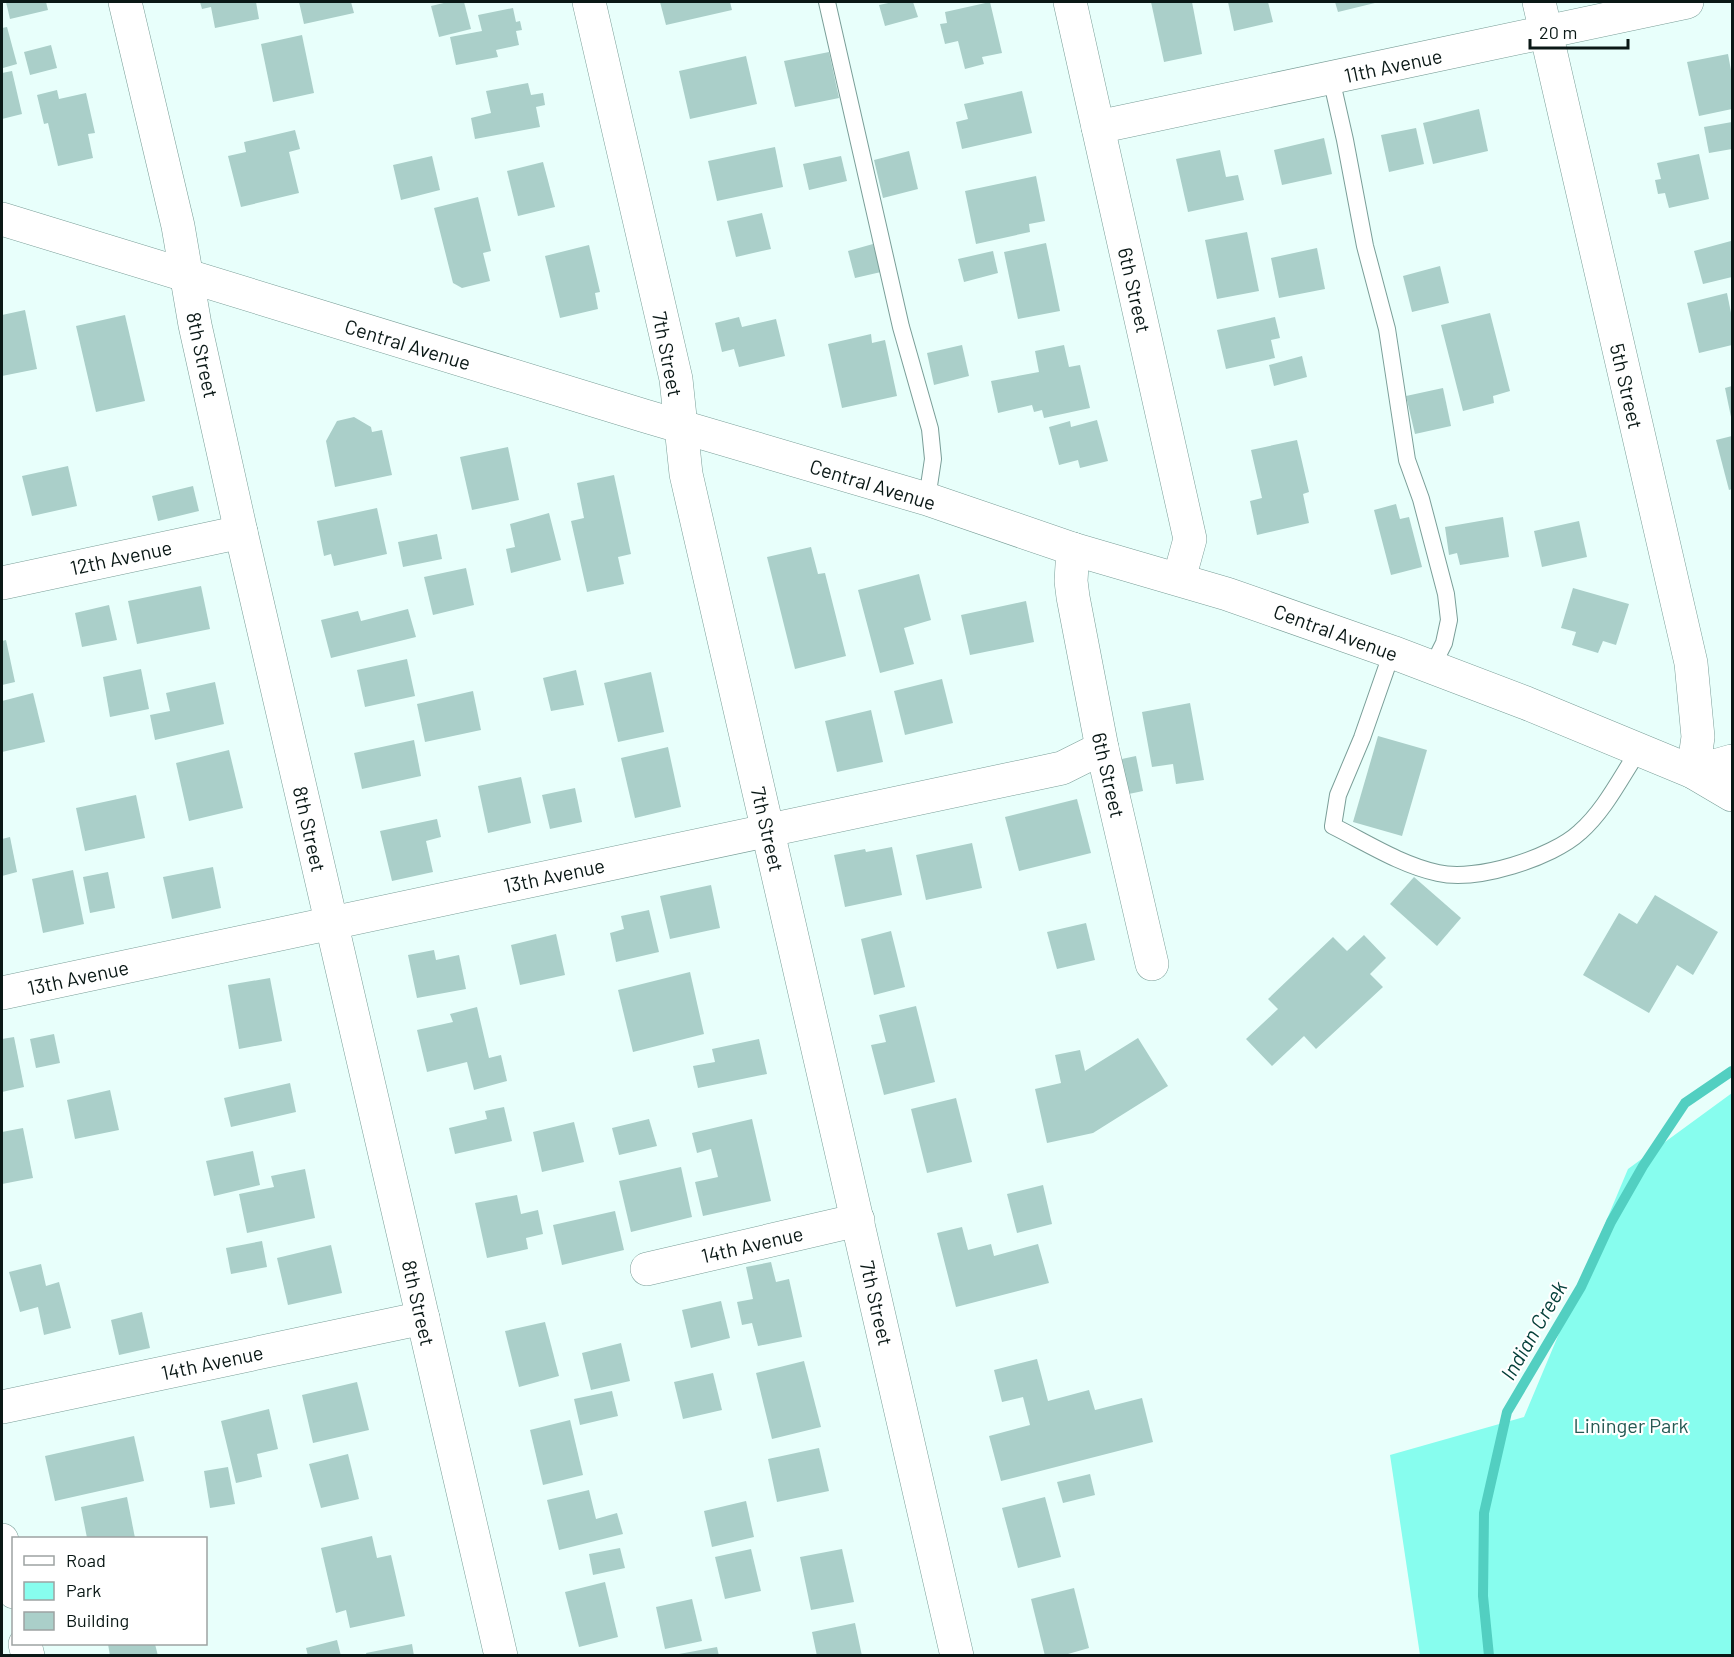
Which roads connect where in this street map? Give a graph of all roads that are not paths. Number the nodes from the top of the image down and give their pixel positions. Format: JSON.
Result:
{"nodes":[{"id":1,"x":125,"y":2,"type":"edge"},
{"id":2,"x":589,"y":2,"type":"edge"},
{"id":3,"x":827,"y":2,"type":"edge"},
{"id":4,"x":1070,"y":2,"type":"edge"},
{"id":5,"x":1687,"y":2,"type":"edge"},
{"id":6,"x":1542,"y":17,"type":"edge"},
{"id":7,"x":1331,"y":78,"type":"junction"},
{"id":8,"x":1098,"y":127,"type":"junction"},
{"id":9,"x":2,"y":219,"type":"edge"},
{"id":10,"x":186,"y":276,"type":"junction"},
{"id":11,"x":680,"y":427,"type":"junction"},
{"id":12,"x":927,"y":499,"type":"junction"},
{"id":13,"x":241,"y":532,"type":"junction"},
{"id":14,"x":1073,"y":549,"type":"junction"},
{"id":15,"x":1179,"y":579,"type":"junction"},
{"id":16,"x":2,"y":583,"type":"edge"},
{"id":17,"x":1392,"y":652,"type":"junction"},
{"id":18,"x":1432,"y":667,"type":"junction"},
{"id":19,"x":1102,"y":748,"type":"junction"},
{"id":20,"x":1639,"y":750,"type":"junction"},
{"id":21,"x":1732,"y":761,"type":"edge"},
{"id":22,"x":1693,"y":772,"type":"junction"},
{"id":23,"x":1732,"y":795,"type":"edge"},
{"id":24,"x":768,"y":830,"type":"junction"},
{"id":25,"x":332,"y":923,"type":"junction"},
{"id":26,"x":1152,"y":964,"type":"dead end"},
{"id":27,"x":2,"y":993,"type":"edge"},
{"id":28,"x":858,"y":1220,"type":"junction"},
{"id":29,"x":647,"y":1269,"type":"dead end"},
{"id":30,"x":423,"y":1317,"type":"junction"},
{"id":31,"x":2,"y":1407,"type":"edge"},
{"id":32,"x":2,"y":1540,"type":"edge"},
{"id":33,"x":12,"y":1583,"type":"edge"},
{"id":34,"x":501,"y":1656,"type":"edge"},
{"id":35,"x":957,"y":1656,"type":"edge"}],
"edges":[{"from":1,"to":10,"type":"street","name":"8th Street"},
{"from":2,"to":11,"type":"street","name":"7th Street"},
{"from":3,"to":12,"type":"lane"},
{"from":4,"to":8,"type":"street","name":"6th Street"},
{"from":5,"to":6,"type":"street","name":"11th Avenue"},
{"from":6,"to":7,"type":"street","name":"11th Avenue"},
{"from":6,"to":22,"type":"street","name":"5th Street"},
{"from":7,"to":8,"type":"street","name":"11th Avenue"},
{"from":7,"to":18,"type":"lane"},
{"from":8,"to":15,"type":"street","name":"6th Street"},
{"from":9,"to":10,"type":"street","name":"Central Avenue"},
{"from":10,"to":11,"type":"street","name":"Central Avenue"},
{"from":10,"to":13,"type":"street","name":"8th Street"},
{"from":11,"to":12,"type":"street","name":"Central Avenue"},
{"from":11,"to":24,"type":"street","name":"7th Street"},
{"from":12,"to":14,"type":"street","name":"Central Avenue"},
{"from":13,"to":16,"type":"street","name":"12th Avenue"},
{"from":13,"to":25,"type":"street","name":"8th Street"},
{"from":14,"to":15,"type":"street","name":"Central Avenue"},
{"from":14,"to":19,"type":"street","name":"6th Street"},
{"from":15,"to":17,"type":"street","name":"Central Avenue"},
{"from":17,"to":18,"type":"street","name":"Central Avenue"},
{"from":17,"to":20,"type":"lane"},
{"from":18,"to":20,"type":"street","name":"Central Avenue"},
{"from":19,"to":24,"type":"street","name":"13th Avenue"},
{"from":19,"to":26,"type":"street","name":"6th Street"},
{"from":20,"to":22,"type":"street","name":"Central Avenue"},
{"from":21,"to":22,"type":"street"},
{"from":22,"to":23,"type":"street","name":"Central Avenue"},
{"from":24,"to":25,"type":"street","name":"13th Avenue"},
{"from":24,"to":28,"type":"street","name":"7th Street"},
{"from":25,"to":27,"type":"street","name":"13th Avenue"},
{"from":25,"to":30,"type":"street","name":"8th Street"},
{"from":28,"to":29,"type":"street","name":"14th Avenue"},
{"from":28,"to":35,"type":"street","name":"7th Street"},
{"from":30,"to":31,"type":"street","name":"14th Avenue"},
{"from":30,"to":34,"type":"street","name":"8th Street"},
{"from":32,"to":33,"type":"street"}]}
